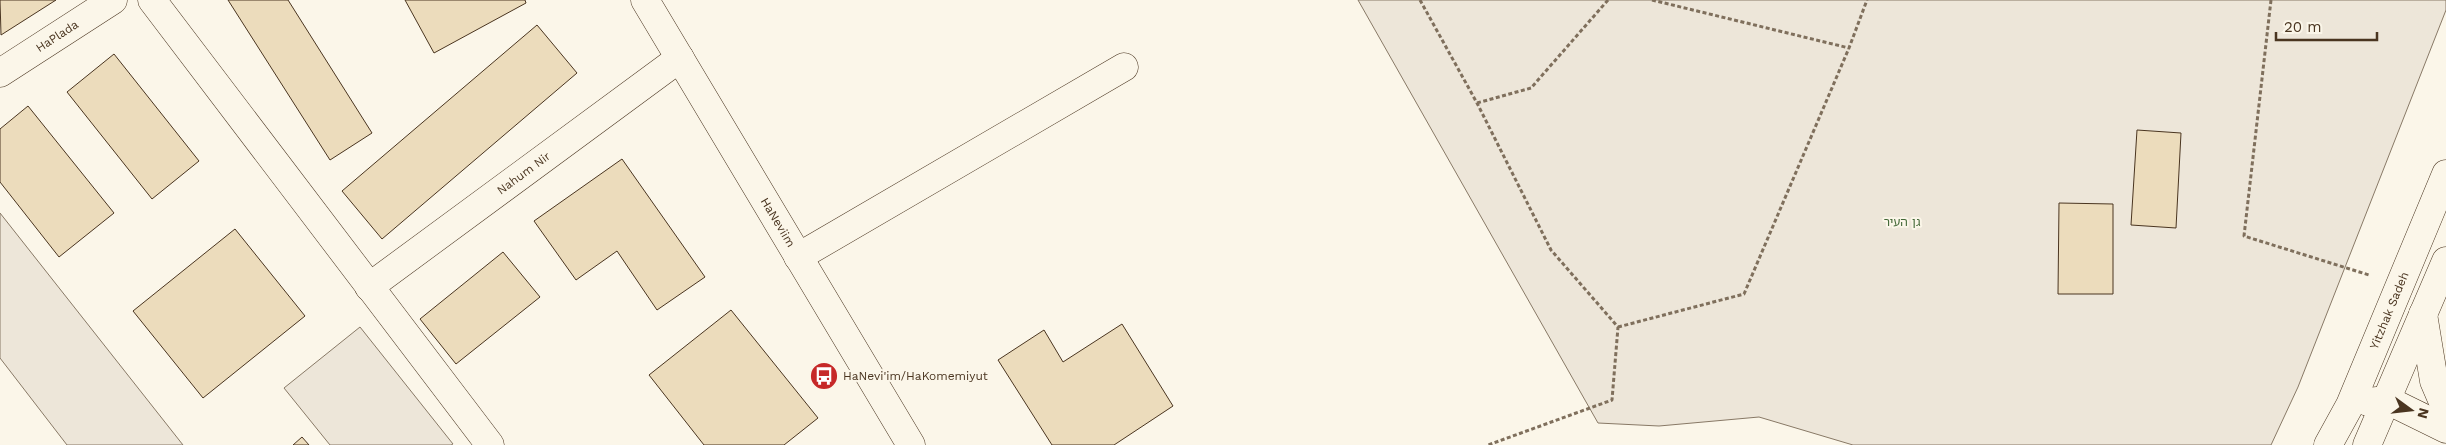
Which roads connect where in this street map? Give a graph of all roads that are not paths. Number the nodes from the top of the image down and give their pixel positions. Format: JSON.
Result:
{"nodes":[{"id":1,"x":113,"y":0,"type":"edge"},
{"id":2,"x":152,"y":0,"type":"edge"},
{"id":3,"x":645,"y":0,"type":"edge"},
{"id":4,"x":680,"y":58,"type":"junction"},
{"id":5,"x":1124,"y":67,"type":"dead end"},
{"id":6,"x":0,"y":73,"type":"edge"},
{"id":7,"x":2446,"y":174,"type":"edge"},
{"id":8,"x":798,"y":256,"type":"junction"},
{"id":9,"x":2446,"y":261,"type":"edge"},
{"id":10,"x":369,"y":287,"type":"junction"},
{"id":11,"x":2424,"y":314,"type":"junction"},
{"id":12,"x":2387,"y":400,"type":"junction"},
{"id":13,"x":2350,"y":405,"type":"junction"},
{"id":14,"x":2446,"y":409,"type":"edge"},
{"id":15,"x":2446,"y":429,"type":"edge"},
{"id":16,"x":2372,"y":443,"type":"edge"},
{"id":17,"x":490,"y":445,"type":"edge"},
{"id":18,"x":911,"y":445,"type":"edge"},
{"id":19,"x":2328,"y":445,"type":"edge"}],
"edges":[{"from":1,"to":6,"type":"street","name":"HaPlada"},
{"from":2,"to":10,"type":"street"},
{"from":3,"to":4,"type":"street","name":"HaNeviim"},
{"from":4,"to":8,"type":"street","name":"HaNeviim"},
{"from":4,"to":10,"type":"street","name":"Nahum Nir"},
{"from":5,"to":8,"type":"street"},
{"from":7,"to":13,"type":"street","name":"Yitzhak Sadeh"},
{"from":8,"to":18,"type":"street","name":"HaNeviim"},
{"from":9,"to":11,"type":"street"},
{"from":10,"to":17,"type":"street"},
{"from":11,"to":12,"type":"street"},
{"from":11,"to":14,"type":"street"},
{"from":12,"to":13,"type":"street"},
{"from":12,"to":15,"type":"street"},
{"from":12,"to":16,"type":"street"},
{"from":13,"to":16,"type":"street"},
{"from":13,"to":19,"type":"street","name":"Yitzhak Sadeh"}]}
